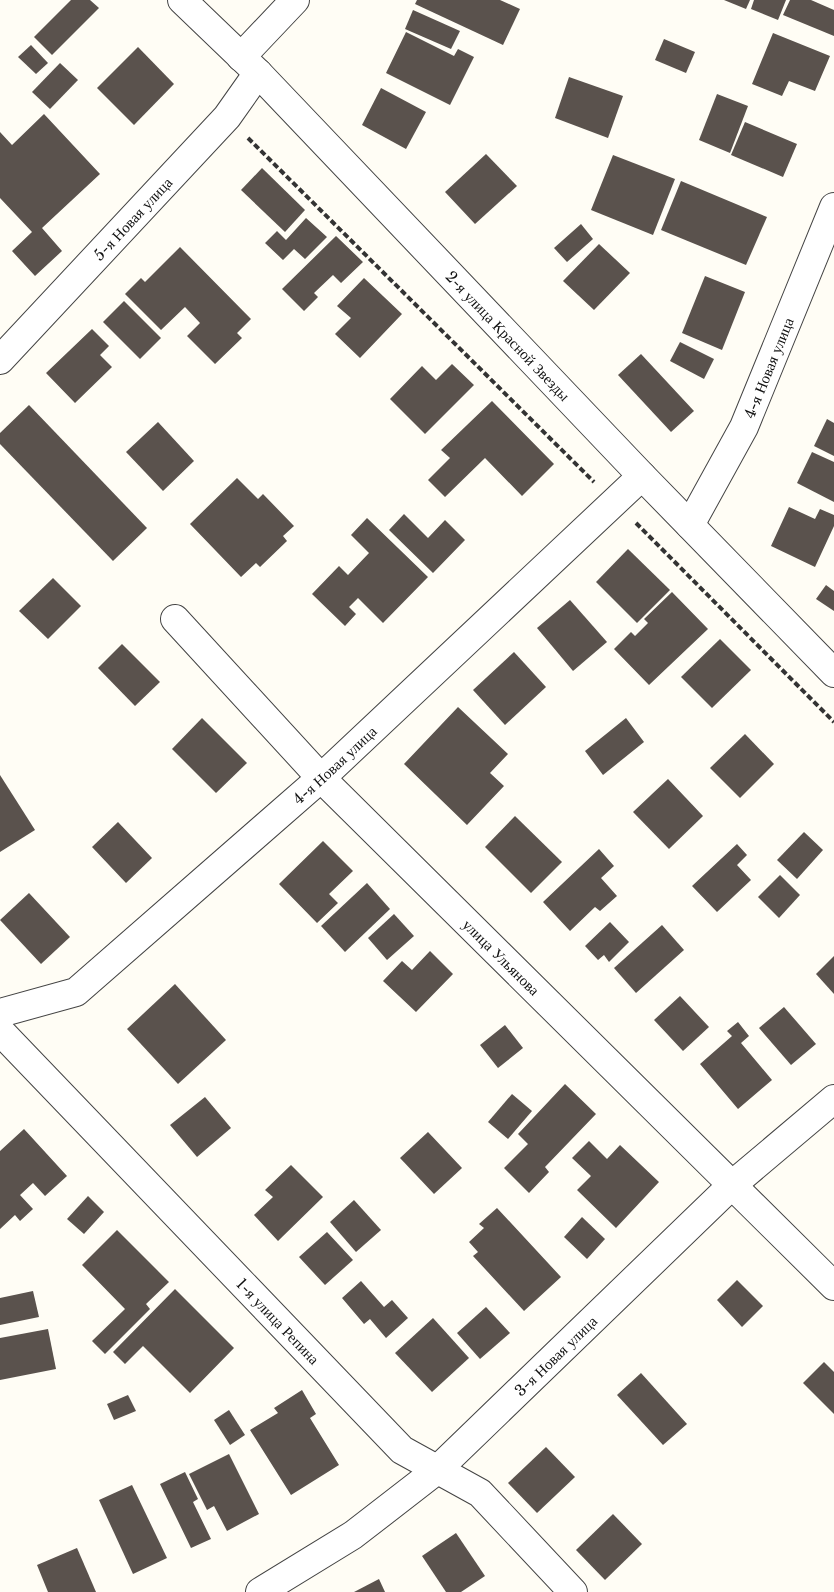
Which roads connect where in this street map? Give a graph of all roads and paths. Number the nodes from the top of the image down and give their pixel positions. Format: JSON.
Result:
{"nodes":[{"id":1,"x":182,"y":0,"type":"edge"},
{"id":2,"x":295,"y":0,"type":"edge"},
{"id":3,"x":249,"y":65,"type":"junction"},
{"id":4,"x":227,"y":117,"type":"junction"},
{"id":5,"x":834,"y":207,"type":"edge"},
{"id":6,"x":0,"y":360,"type":"edge"},
{"id":7,"x":642,"y":476,"type":"junction"},
{"id":8,"x":615,"y":502,"type":"junction"},
{"id":9,"x":690,"y":525,"type":"junction"},
{"id":10,"x":175,"y":619,"type":"dead end"},
{"id":11,"x":834,"y":673,"type":"edge"},
{"id":12,"x":834,"y":722,"type":"edge"},
{"id":13,"x":321,"y":778,"type":"junction"},
{"id":14,"x":0,"y":1013,"type":"edge"},
{"id":15,"x":0,"y":1031,"type":"edge"},
{"id":16,"x":834,"y":1099,"type":"edge"},
{"id":17,"x":732,"y":1185,"type":"junction"},
{"id":18,"x":834,"y":1286,"type":"edge"},
{"id":19,"x":437,"y":1470,"type":"junction"},
{"id":20,"x":260,"y":1592,"type":"edge"},
{"id":21,"x":573,"y":1592,"type":"edge"}],
"edges":[{"from":1,"to":3,"type":"street","name":"2-я улица Красной Звезды"},
{"from":2,"to":3,"type":"street","name":"5-я Новая улица"},
{"from":3,"to":4,"type":"street","name":"5-я Новая улица"},
{"from":3,"to":7,"type":"street","name":"2-я улица Красной Звезды"},
{"from":4,"to":6,"type":"street","name":"5-я Новая улица"},
{"from":4,"to":8,"type":"path"},
{"from":5,"to":9,"type":"street","name":"4-я Новая улица"},
{"from":7,"to":8,"type":"street","name":"4-я Новая улица"},
{"from":7,"to":9,"type":"street","name":"2-я улица Красной Звезды"},
{"from":8,"to":12,"type":"path"},
{"from":8,"to":13,"type":"street","name":"4-я Новая улица"},
{"from":9,"to":11,"type":"street","name":"2-я улица Красной Звезды"},
{"from":10,"to":13,"type":"street","name":"улица Ульянова"},
{"from":13,"to":14,"type":"street","name":"4-я Новая улица"},
{"from":13,"to":17,"type":"street","name":"улица Ульянова"},
{"from":15,"to":19,"type":"street","name":"1-я улица Репина"},
{"from":16,"to":17,"type":"street","name":"3-я Новая улица"},
{"from":17,"to":18,"type":"street","name":"улица Ульянова"},
{"from":17,"to":19,"type":"street","name":"3-я Новая улица"},
{"from":19,"to":20,"type":"street","name":"3-я Новая улица"},
{"from":19,"to":21,"type":"street","name":"1-я улица Репина"}]}
